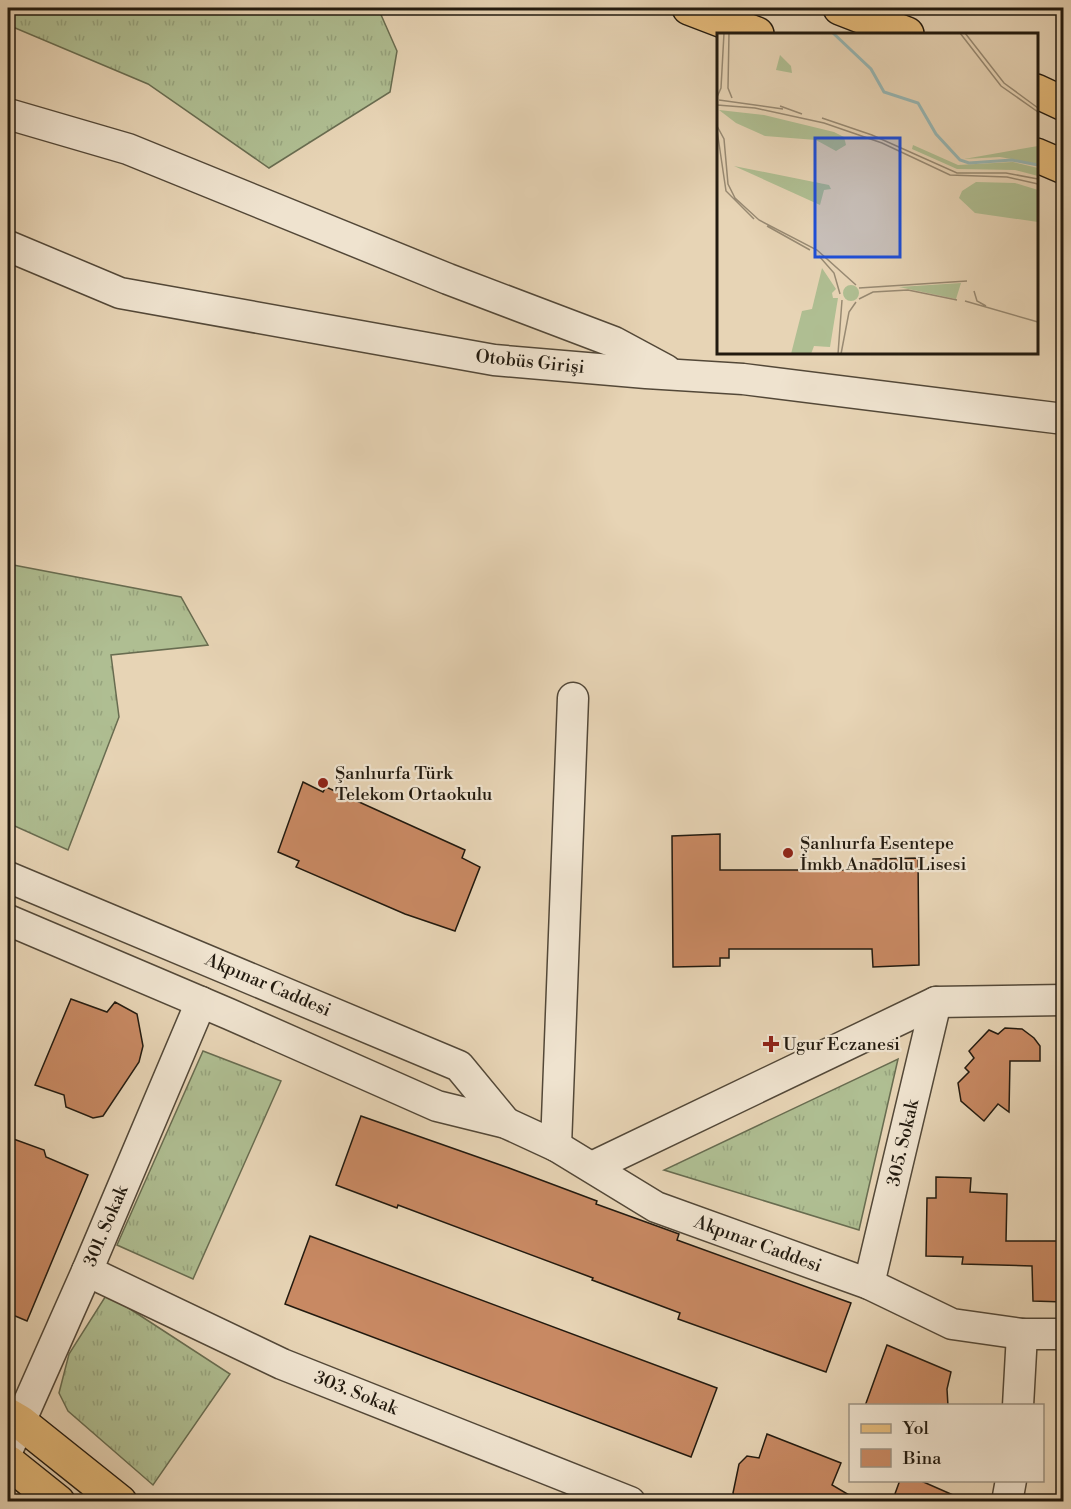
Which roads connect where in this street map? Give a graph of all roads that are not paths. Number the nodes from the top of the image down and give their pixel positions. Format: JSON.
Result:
{"nodes":[{"id":1,"x":689,"y":8,"type":"edge"},
{"id":2,"x":840,"y":8,"type":"edge"},
{"id":3,"x":754,"y":33,"type":"edge"},
{"id":4,"x":904,"y":33,"type":"edge"},
{"id":5,"x":1038,"y":93,"type":"edge"},
{"id":6,"x":1064,"y":104,"type":"edge"},
{"id":7,"x":8,"y":114,"type":"edge"},
{"id":8,"x":1038,"y":156,"type":"edge"},
{"id":9,"x":1064,"y":167,"type":"edge"},
{"id":10,"x":8,"y":246,"type":"edge"},
{"id":11,"x":674,"y":375,"type":"junction"},
{"id":12,"x":1064,"y":419,"type":"edge"},
{"id":13,"x":573,"y":698,"type":"dead end"},
{"id":14,"x":8,"y":877,"type":"edge"},
{"id":15,"x":8,"y":921,"type":"edge"},
{"id":16,"x":1064,"y":1000,"type":"edge"},
{"id":17,"x":201,"y":1002,"type":"junction"},
{"id":18,"x":936,"y":1002,"type":"junction"},
{"id":19,"x":506,"y":1123,"type":"junction"},
{"id":20,"x":556,"y":1146,"type":"junction"},
{"id":21,"x":592,"y":1167,"type":"junction"},
{"id":22,"x":87,"y":1271,"type":"junction"},
{"id":23,"x":869,"y":1284,"type":"junction"},
{"id":24,"x":1022,"y":1334,"type":"junction"},
{"id":25,"x":1064,"y":1334,"type":"edge"},
{"id":26,"x":1018,"y":1404,"type":"edge"},
{"id":27,"x":12,"y":1429,"type":"edge"},
{"id":28,"x":8,"y":1462,"type":"edge"},
{"id":29,"x":1011,"y":1482,"type":"edge"},
{"id":30,"x":58,"y":1502,"type":"edge"},
{"id":31,"x":120,"y":1502,"type":"edge"},
{"id":32,"x":630,"y":1502,"type":"edge"},
{"id":33,"x":1007,"y":1502,"type":"edge"}],
"edges":[{"from":1,"to":3,"type":"main road"},
{"from":2,"to":4,"type":"main road"},
{"from":5,"to":6,"type":"main road"},
{"from":7,"to":11,"type":"street"},
{"from":8,"to":9,"type":"main road"},
{"from":10,"to":11,"type":"street","name":"Otobüs Girişi"},
{"from":11,"to":12,"type":"street","name":"Otobüs Girişi"},
{"from":13,"to":20,"type":"street"},
{"from":14,"to":19,"type":"street","name":"Akpınar Caddesi"},
{"from":15,"to":17,"type":"street","name":"Akpınar Caddesi"},
{"from":16,"to":18,"type":"street"},
{"from":17,"to":19,"type":"street","name":"Akpınar Caddesi"},
{"from":17,"to":22,"type":"street","name":"301. Sokak"},
{"from":18,"to":21,"type":"street"},
{"from":18,"to":23,"type":"street","name":"305. Sokak"},
{"from":19,"to":20,"type":"street","name":"Akpınar Caddesi"},
{"from":20,"to":21,"type":"street","name":"Akpınar Caddesi"},
{"from":21,"to":23,"type":"street","name":"Akpınar Caddesi"},
{"from":22,"to":27,"type":"street","name":"301. Sokak"},
{"from":22,"to":32,"type":"street","name":"303. Sokak"},
{"from":23,"to":24,"type":"street","name":"Akpınar Caddesi"},
{"from":24,"to":25,"type":"street","name":"Akpınar Caddesi"},
{"from":24,"to":26,"type":"street"},
{"from":27,"to":31,"type":"main road"},
{"from":28,"to":30,"type":"main road"},
{"from":29,"to":33,"type":"street"}]}
